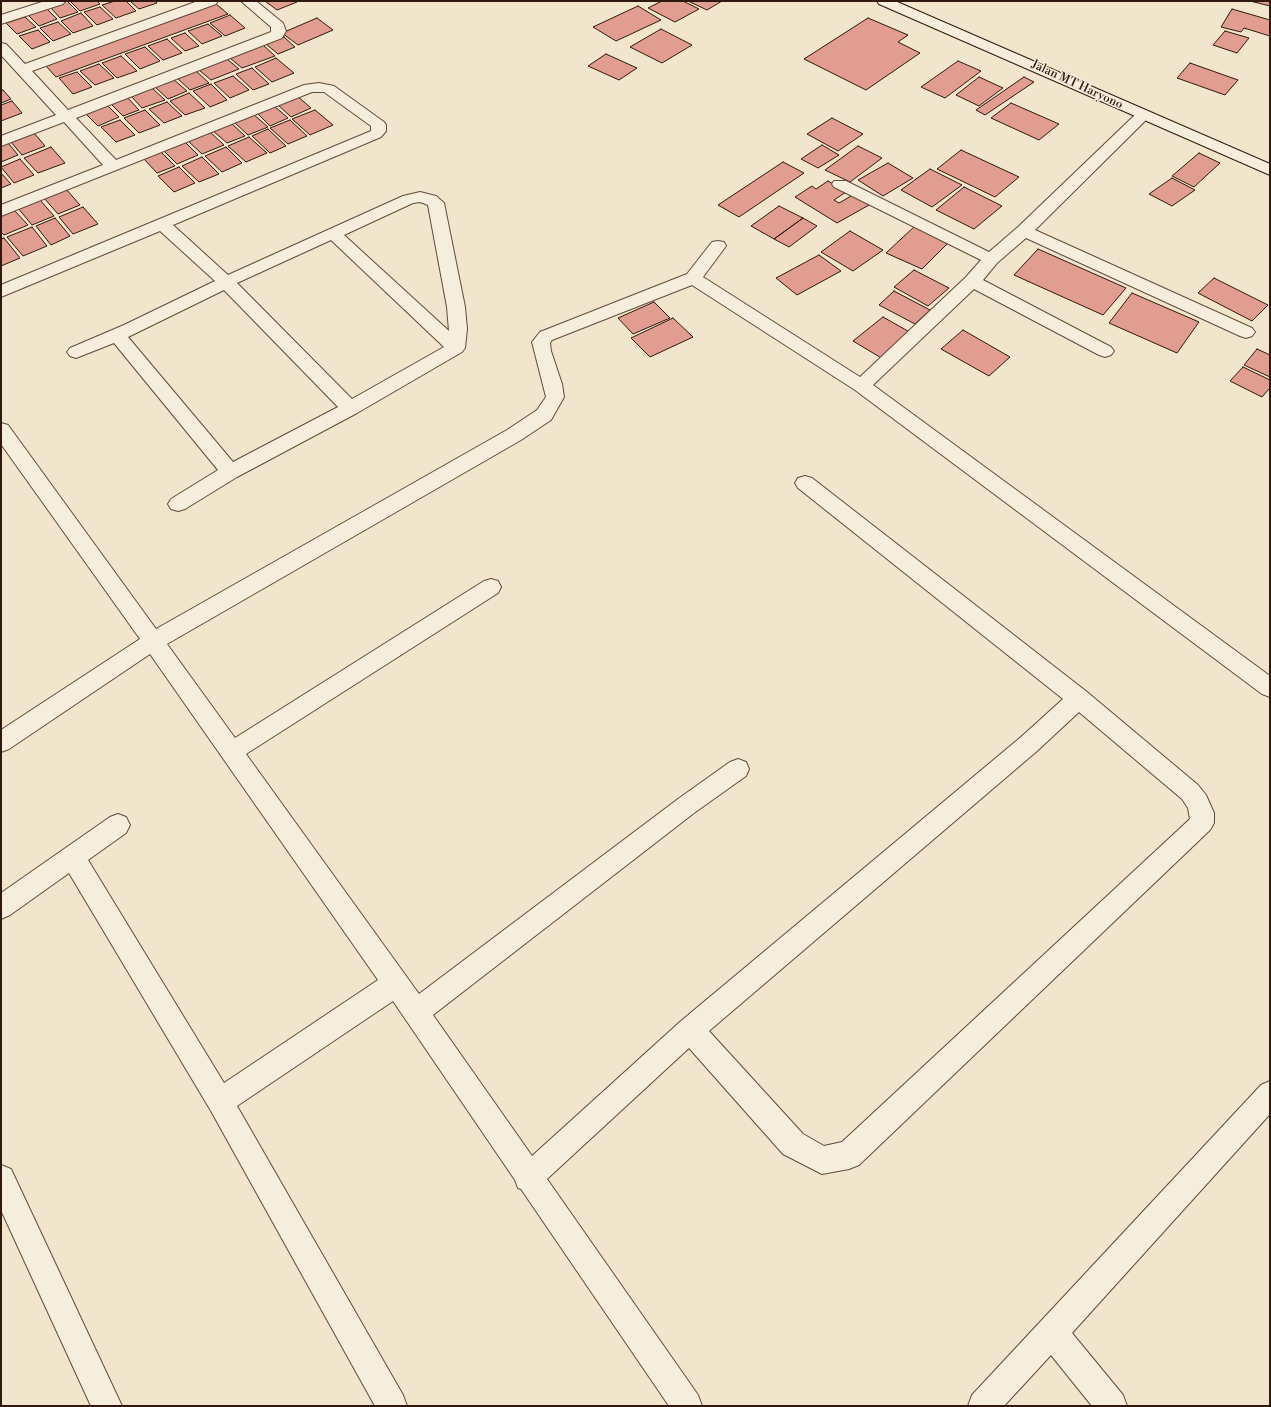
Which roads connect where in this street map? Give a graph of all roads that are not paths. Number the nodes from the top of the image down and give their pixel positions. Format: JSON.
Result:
{"nodes":[{"id":1,"x":58,"y":1,"type":"edge"},
{"id":2,"x":211,"y":1,"type":"edge"},
{"id":3,"x":248,"y":1,"type":"edge"},
{"id":4,"x":884,"y":1,"type":"edge"},
{"id":5,"x":1,"y":20,"type":"edge"},
{"id":6,"x":1,"y":47,"type":"edge"},
{"id":7,"x":21,"y":70,"type":"junction"},
{"id":8,"x":1143,"y":115,"type":"junction"},
{"id":9,"x":66,"y":116,"type":"junction"},
{"id":10,"x":1,"y":141,"type":"edge"},
{"id":11,"x":113,"y":166,"type":"junction"},
{"id":12,"x":1270,"y":170,"type":"edge"},
{"id":13,"x":840,"y":184,"type":"dead end"},
{"id":14,"x":1,"y":211,"type":"edge"},
{"id":15,"x":161,"y":222,"type":"junction"},
{"id":16,"x":1024,"y":231,"type":"junction"},
{"id":17,"x":332,"y":233,"type":"junction"},
{"id":18,"x":718,"y":246,"type":"dead end"},
{"id":19,"x":991,"y":259,"type":"junction"},
{"id":20,"x":693,"y":278,"type":"junction"},
{"id":21,"x":972,"y":281,"type":"junction"},
{"id":22,"x":226,"y":282,"type":"junction"},
{"id":23,"x":1,"y":291,"type":"edge"},
{"id":24,"x":1246,"y":332,"type":"dead end"},
{"id":25,"x":117,"y":335,"type":"junction"},
{"id":26,"x":456,"y":348,"type":"junction"},
{"id":27,"x":1106,"y":351,"type":"dead end"},
{"id":28,"x":76,"y":352,"type":"dead end"},
{"id":29,"x":861,"y":386,"type":"junction"},
{"id":30,"x":350,"y":408,"type":"junction"},
{"id":31,"x":1,"y":430,"type":"edge"},
{"id":32,"x":230,"y":472,"type":"junction"},
{"id":33,"x":805,"y":482,"type":"dead end"},
{"id":34,"x":178,"y":504,"type":"dead end"},
{"id":35,"x":491,"y":587,"type":"dead end"},
{"id":36,"x":153,"y":641,"type":"junction"},
{"id":37,"x":1270,"y":688,"type":"edge"},
{"id":38,"x":1079,"y":699,"type":"junction"},
{"id":39,"x":1,"y":742,"type":"edge"},
{"id":40,"x":231,"y":752,"type":"junction"},
{"id":41,"x":738,"y":769,"type":"dead end"},
{"id":42,"x":118,"y":825,"type":"dead end"},
{"id":43,"x":72,"y":856,"type":"junction"},
{"id":44,"x":1,"y":907,"type":"edge"},
{"id":45,"x":395,"y":984,"type":"junction"},
{"id":46,"x":416,"y":1012,"type":"junction"},
{"id":47,"x":690,"y":1030,"type":"junction"},
{"id":48,"x":1270,"y":1094,"type":"edge"},
{"id":49,"x":220,"y":1102,"type":"junction"},
{"id":50,"x":528,"y":1178,"type":"junction"},
{"id":51,"x":1,"y":1179,"type":"edge"},
{"id":52,"x":1052,"y":1333,"type":"junction"},
{"id":53,"x":107,"y":1406,"type":"edge"},
{"id":54,"x":392,"y":1406,"type":"edge"},
{"id":55,"x":687,"y":1406,"type":"edge"},
{"id":56,"x":983,"y":1406,"type":"edge"},
{"id":57,"x":1112,"y":1406,"type":"edge"}],
"edges":[{"from":1,"to":5,"type":"street"},
{"from":2,"to":7,"type":"street"},
{"from":3,"to":9,"type":"street"},
{"from":4,"to":8,"type":"street","name":"Jalan MT Haryono"},
{"from":6,"to":7,"type":"street"},
{"from":7,"to":9,"type":"street"},
{"from":8,"to":12,"type":"street","name":"Jalan MT Haryono"},
{"from":8,"to":16,"type":"street"},
{"from":9,"to":10,"type":"street"},
{"from":9,"to":11,"type":"street"},
{"from":11,"to":14,"type":"street"},
{"from":11,"to":15,"type":"street"},
{"from":13,"to":19,"type":"street"},
{"from":15,"to":22,"type":"street"},
{"from":15,"to":23,"type":"street"},
{"from":16,"to":19,"type":"street"},
{"from":16,"to":24,"type":"street"},
{"from":17,"to":22,"type":"street"},
{"from":17,"to":26,"type":"street"},
{"from":17,"to":26,"type":"street"},
{"from":18,"to":20,"type":"street"},
{"from":19,"to":21,"type":"street"},
{"from":20,"to":29,"type":"street"},
{"from":20,"to":36,"type":"street"},
{"from":21,"to":27,"type":"street"},
{"from":21,"to":29,"type":"street"},
{"from":22,"to":25,"type":"street"},
{"from":22,"to":30,"type":"street"},
{"from":25,"to":28,"type":"street"},
{"from":25,"to":32,"type":"street"},
{"from":26,"to":30,"type":"street"},
{"from":29,"to":37,"type":"street"},
{"from":30,"to":32,"type":"street"},
{"from":31,"to":36,"type":"street"},
{"from":32,"to":34,"type":"street"},
{"from":33,"to":38,"type":"street"},
{"from":35,"to":40,"type":"street"},
{"from":36,"to":39,"type":"street"},
{"from":36,"to":40,"type":"street"},
{"from":38,"to":47,"type":"street"},
{"from":38,"to":47,"type":"street"},
{"from":40,"to":45,"type":"street"},
{"from":41,"to":46,"type":"street"},
{"from":42,"to":43,"type":"street"},
{"from":43,"to":44,"type":"street"},
{"from":43,"to":49,"type":"street"},
{"from":45,"to":46,"type":"street"},
{"from":45,"to":49,"type":"street"},
{"from":46,"to":50,"type":"street"},
{"from":47,"to":50,"type":"street"},
{"from":48,"to":52,"type":"street"},
{"from":49,"to":54,"type":"street"},
{"from":50,"to":55,"type":"street"},
{"from":51,"to":53,"type":"street"},
{"from":52,"to":56,"type":"street"},
{"from":52,"to":57,"type":"street"}]}
